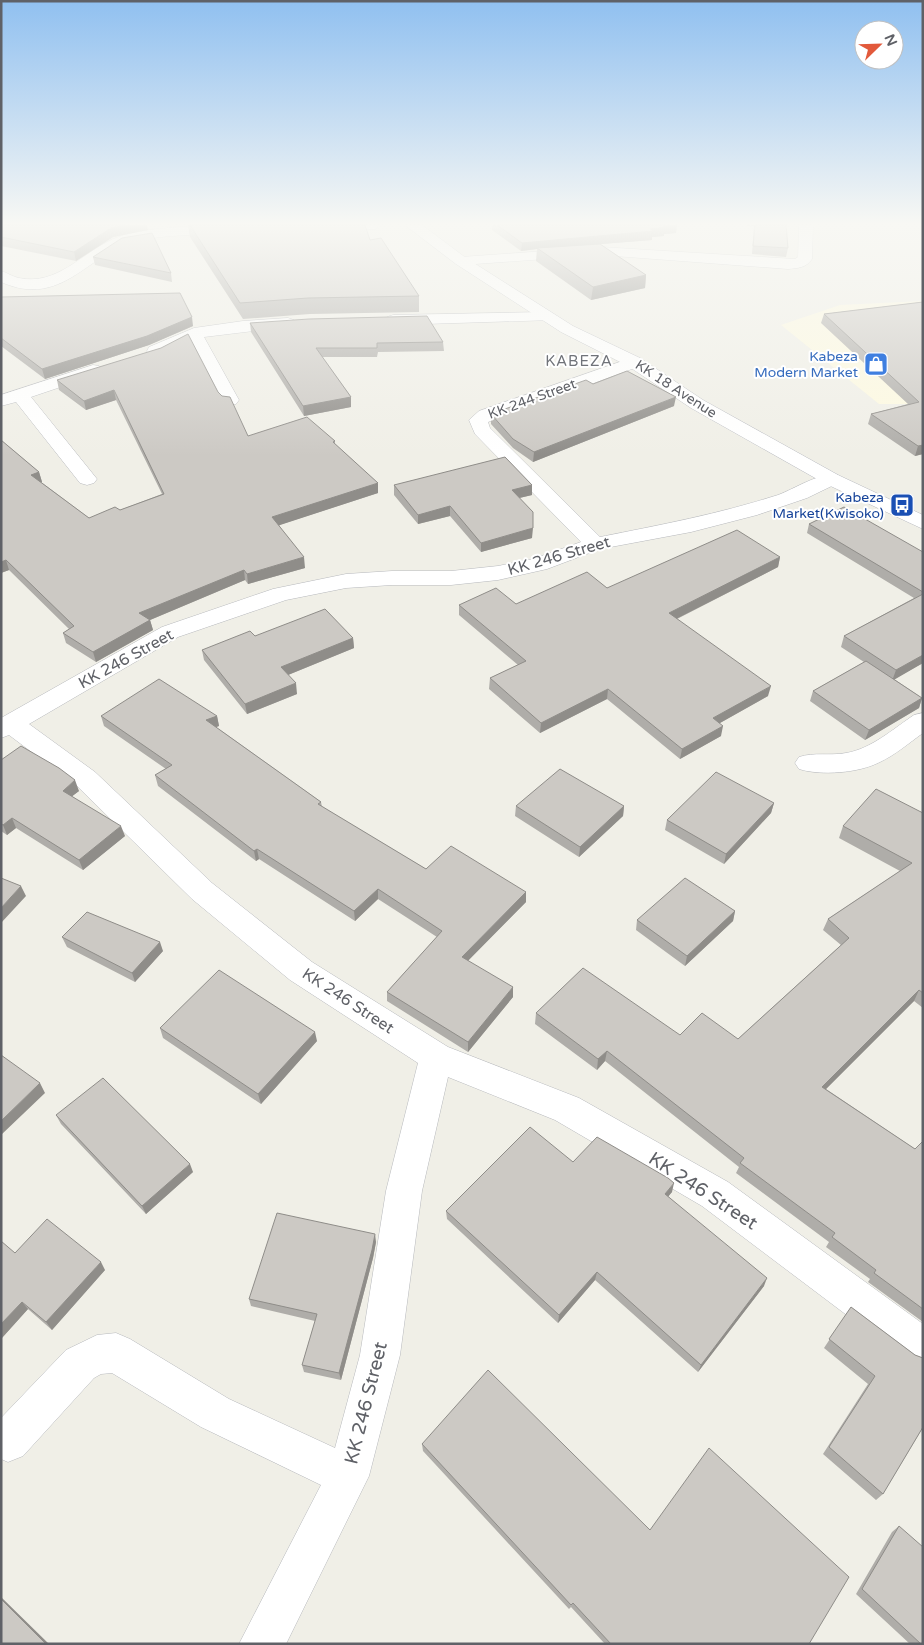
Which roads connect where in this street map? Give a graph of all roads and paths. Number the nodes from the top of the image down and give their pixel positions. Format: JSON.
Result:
{"nodes":[{"id":1,"x":525,"y":302,"type":"edge"},
{"id":2,"x":547,"y":316,"type":"junction"},
{"id":3,"x":381,"y":320,"type":"edge"},
{"id":4,"x":300,"y":322,"type":"edge"},
{"id":5,"x":194,"y":333,"type":"junction"},
{"id":6,"x":138,"y":356,"type":"edge"},
{"id":7,"x":634,"y":362,"type":"junction"},
{"id":8,"x":112,"y":364,"type":"edge"},
{"id":9,"x":20,"y":396,"type":"junction"},
{"id":10,"x":230,"y":400,"type":"edge"},
{"id":11,"x":1,"y":401,"type":"edge"},
{"id":12,"x":87,"y":479,"type":"dead end"},
{"id":13,"x":831,"y":479,"type":"junction"},
{"id":14,"x":923,"y":523,"type":"edge"},
{"id":15,"x":595,"y":544,"type":"junction"},
{"id":16,"x":923,"y":721,"type":"edge"},
{"id":17,"x":6,"y":727,"type":"edge"},
{"id":18,"x":808,"y":763,"type":"dead end"},
{"id":19,"x":436,"y":1057,"type":"junction"},
{"id":20,"x":923,"y":1348,"type":"edge"},
{"id":21,"x":8,"y":1441,"type":"dead end"},
{"id":22,"x":348,"y":1476,"type":"junction"},
{"id":23,"x":262,"y":1644,"type":"edge"}],
"edges":[{"from":1,"to":2,"type":"street","name":"KK 18 Avenue"},
{"from":2,"to":3,"type":"street"},
{"from":2,"to":7,"type":"street","name":"KK 18 Avenue"},
{"from":4,"to":5,"type":"street"},
{"from":5,"to":6,"type":"street"},
{"from":5,"to":10,"type":"street"},
{"from":7,"to":13,"type":"street","name":"KK 18 Avenue"},
{"from":7,"to":15,"type":"street","name":"KK 244 Street"},
{"from":8,"to":9,"type":"street"},
{"from":9,"to":11,"type":"street"},
{"from":9,"to":12,"type":"street"},
{"from":13,"to":14,"type":"street","name":"KK 18 Avenue"},
{"from":13,"to":15,"type":"street","name":"KK 246 Street"},
{"from":15,"to":17,"type":"street","name":"KK 246 Street"},
{"from":16,"to":18,"type":"street"},
{"from":17,"to":19,"type":"street","name":"KK 246 Street"},
{"from":19,"to":20,"type":"street","name":"KK 246 Street"},
{"from":19,"to":22,"type":"street","name":"KK 246 Street"},
{"from":21,"to":22,"type":"street"},
{"from":22,"to":23,"type":"street","name":"KK 246 Street"}]}
